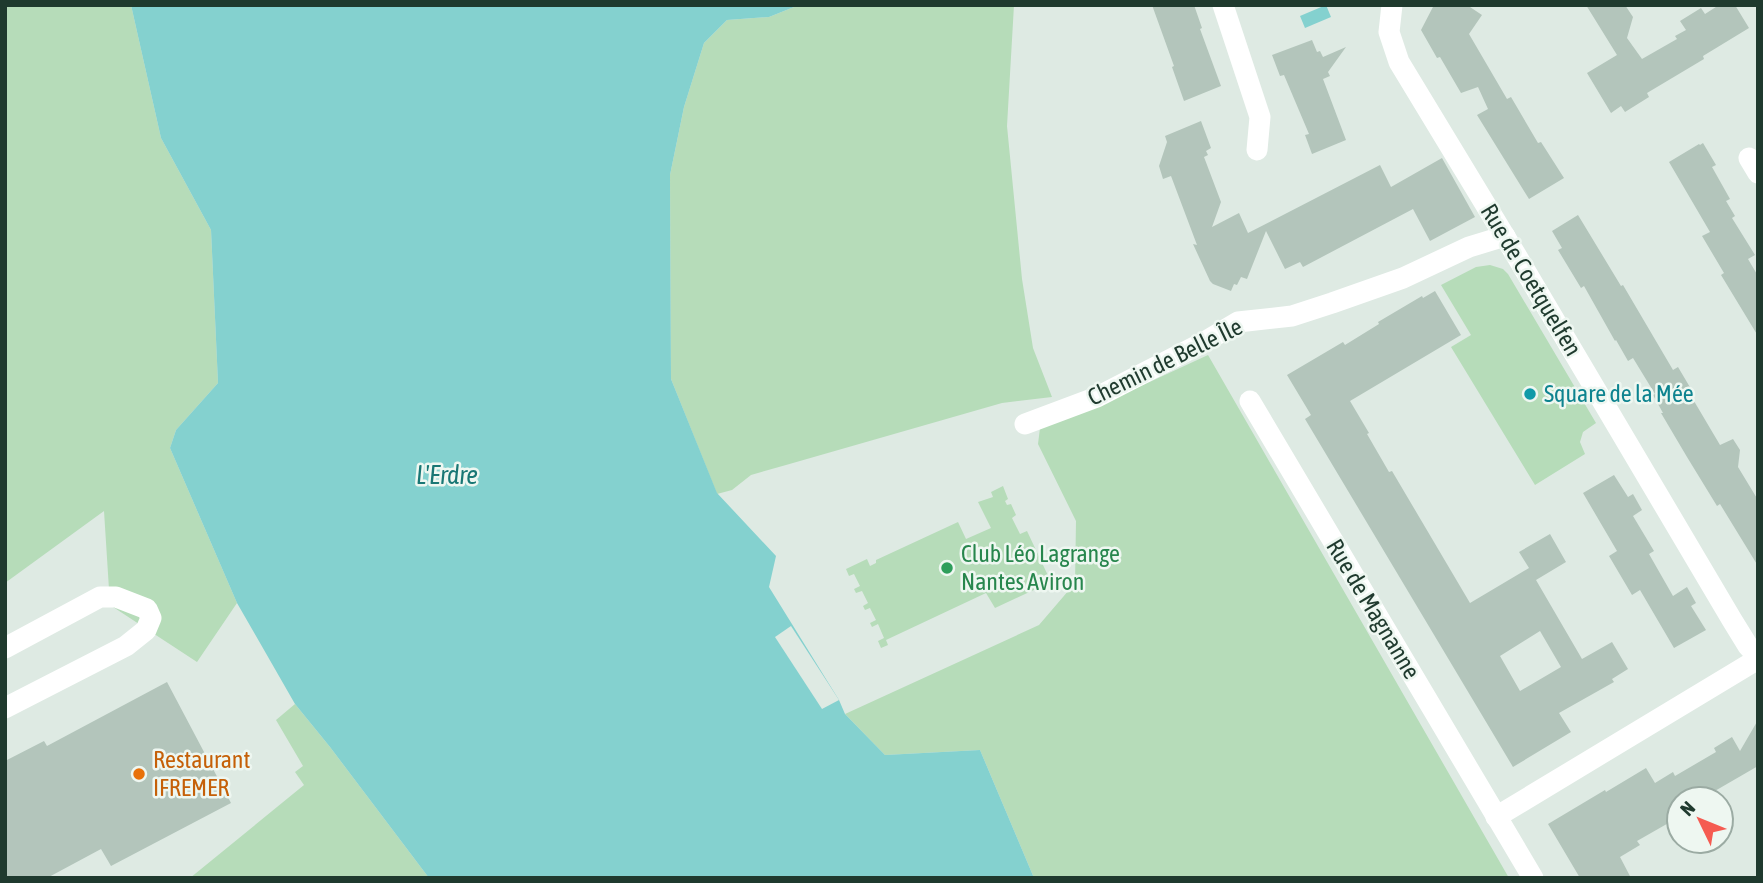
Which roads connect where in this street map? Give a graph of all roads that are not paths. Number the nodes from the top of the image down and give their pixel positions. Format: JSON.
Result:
{"nodes":[{"id":1,"x":1223,"y":5,"type":"edge"},
{"id":2,"x":1392,"y":5,"type":"edge"},
{"id":3,"x":1257,"y":150,"type":"dead end"},
{"id":4,"x":1505,"y":236,"type":"junction"},
{"id":5,"x":1250,"y":401,"type":"dead end"},
{"id":6,"x":1025,"y":424,"type":"dead end"},
{"id":7,"x":5,"y":648,"type":"edge"},
{"id":8,"x":1755,"y":651,"type":"edge"},
{"id":9,"x":5,"y":708,"type":"edge"},
{"id":10,"x":1496,"y":817,"type":"junction"},
{"id":11,"x":1533,"y":878,"type":"edge"}],
"edges":[{"from":1,"to":3,"type":"street"},
{"from":2,"to":4,"type":"street","name":"Rue de Coetquelfen"},
{"from":4,"to":6,"type":"street","name":"Chemin de Belle Île"},
{"from":4,"to":8,"type":"street","name":"Rue de Coetquelfen"},
{"from":5,"to":10,"type":"street","name":"Rue de Magnanne"},
{"from":7,"to":9,"type":"street"},
{"from":8,"to":10,"type":"street"},
{"from":10,"to":11,"type":"street","name":"Rue de Magnanne"}]}
